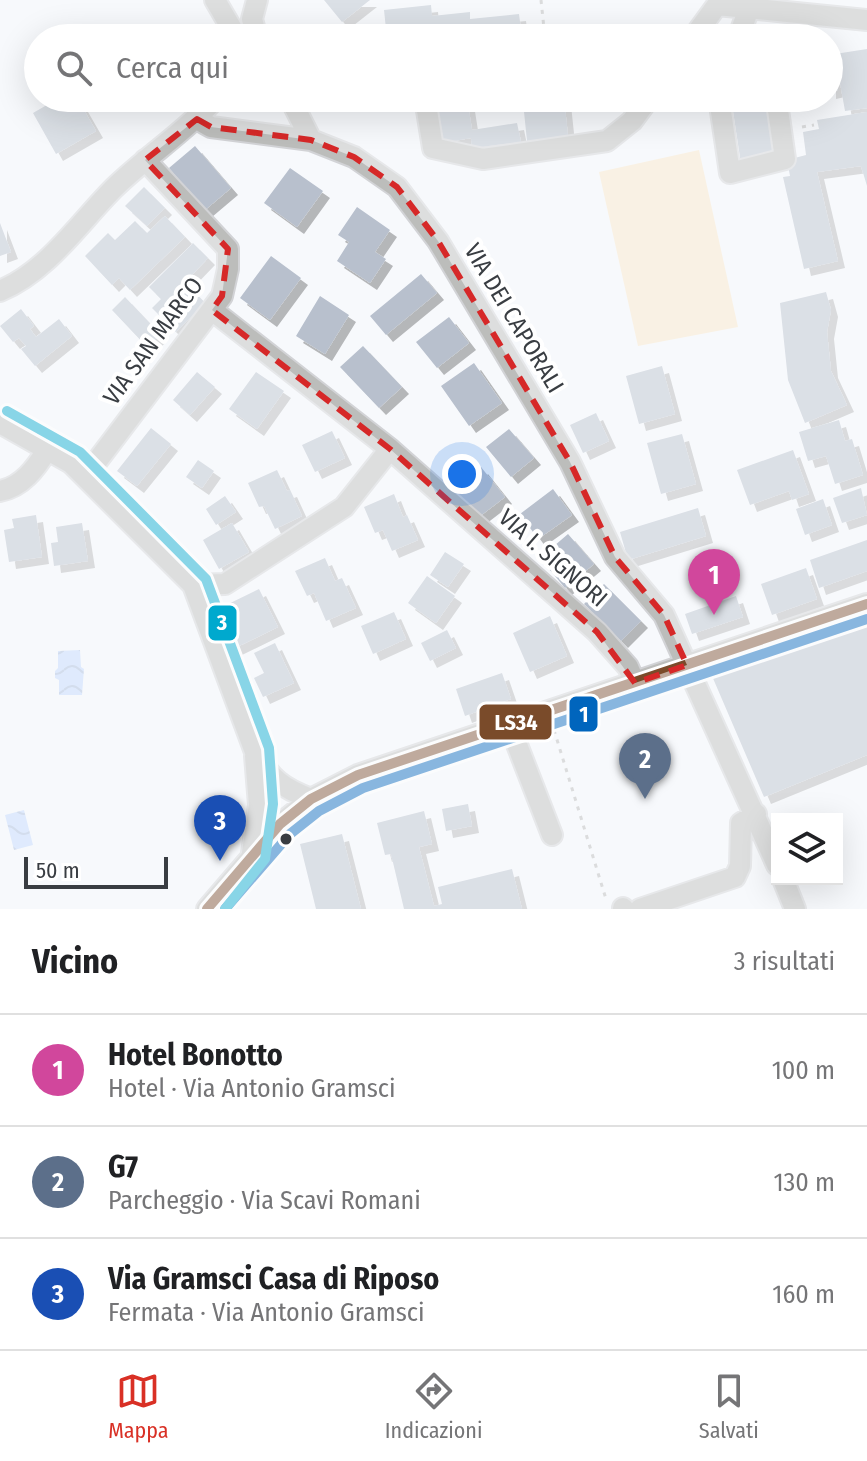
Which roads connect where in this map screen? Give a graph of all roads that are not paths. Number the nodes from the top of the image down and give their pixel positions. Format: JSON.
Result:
{"nodes":[{"id":1,"x":215,"y":0,"type":"edge"},
{"id":2,"x":257,"y":0,"type":"edge"},
{"id":3,"x":716,"y":2,"type":"edge"},
{"id":4,"x":750,"y":6,"type":"junction"},
{"id":5,"x":867,"y":20,"type":"edge"},
{"id":6,"x":229,"y":24,"type":"edge"},
{"id":7,"x":253,"y":24,"type":"edge"},
{"id":8,"x":702,"y":24,"type":"edge"},
{"id":9,"x":743,"y":24,"type":"edge"},
{"id":10,"x":203,"y":112,"type":"edge"},
{"id":11,"x":297,"y":112,"type":"edge"},
{"id":12,"x":427,"y":112,"type":"edge"},
{"id":13,"x":639,"y":112,"type":"edge"},
{"id":14,"x":721,"y":112,"type":"edge"},
{"id":15,"x":778,"y":112,"type":"edge"},
{"id":16,"x":197,"y":119,"type":"junction"},
{"id":17,"x":311,"y":140,"type":"junction"},
{"id":18,"x":145,"y":160,"type":"junction"},
{"id":19,"x":0,"y":291,"type":"edge"},
{"id":20,"x":212,"y":310,"type":"junction"},
{"id":21,"x":0,"y":423,"type":"edge"},
{"id":22,"x":390,"y":449,"type":"junction"},
{"id":23,"x":47,"y":450,"type":"junction"},
{"id":24,"x":85,"y":477,"type":"junction"},
{"id":25,"x":0,"y":491,"type":"edge"},
{"id":26,"x":193,"y":585,"type":"junction"},
{"id":27,"x":867,"y":604,"type":"edge"},
{"id":28,"x":687,"y":665,"type":"junction"},
{"id":29,"x":635,"y":683,"type":"junction"},
{"id":30,"x":509,"y":724,"type":"junction"},
{"id":31,"x":255,"y":752,"type":"junction"},
{"id":32,"x":311,"y":799,"type":"junction"},
{"id":33,"x":756,"y":814,"type":"junction"},
{"id":34,"x":552,"y":835,"type":"dead end"},
{"id":35,"x":771,"y":850,"type":"edge"},
{"id":36,"x":252,"y":853,"type":"junction"},
{"id":37,"x":785,"y":885,"type":"edge"},
{"id":38,"x":207,"y":909,"type":"edge"},
{"id":39,"x":640,"y":909,"type":"edge"},
{"id":40,"x":795,"y":909,"type":"edge"}],
"edges":[{"from":1,"to":6,"type":"street"},
{"from":2,"to":7,"type":"street"},
{"from":3,"to":4,"type":"street"},
{"from":3,"to":8,"type":"street"},
{"from":4,"to":5,"type":"street"},
{"from":4,"to":9,"type":"street"},
{"from":10,"to":16,"type":"street"},
{"from":11,"to":17,"type":"street"},
{"from":12,"to":13,"type":"street"},
{"from":14,"to":15,"type":"street"},
{"from":16,"to":17,"type":"street","name":"VIA DEI CAPORALI"},
{"from":16,"to":18,"type":"street"},
{"from":17,"to":28,"type":"street","name":"VIA DEI CAPORALI"},
{"from":18,"to":19,"type":"street"},
{"from":18,"to":20,"type":"street","name":"VIA SAN MARCO"},
{"from":20,"to":22,"type":"street","name":"VIA I. SIGNORI"},
{"from":20,"to":24,"type":"street","name":"VIA SAN MARCO"},
{"from":21,"to":23,"type":"street"},
{"from":22,"to":26,"type":"street"},
{"from":22,"to":29,"type":"street","name":"VIA I. SIGNORI"},
{"from":23,"to":24,"type":"street"},
{"from":23,"to":25,"type":"street"},
{"from":24,"to":26,"type":"street"},
{"from":26,"to":31,"type":"street"},
{"from":27,"to":28,"type":"street"},
{"from":28,"to":29,"type":"street"},
{"from":28,"to":33,"type":"street","name":"VIA DEI CAPORALI"},
{"from":29,"to":30,"type":"street"},
{"from":30,"to":32,"type":"street"},
{"from":30,"to":34,"type":"street"},
{"from":31,"to":32,"type":"street"},
{"from":31,"to":36,"type":"street"},
{"from":32,"to":36,"type":"street"},
{"from":33,"to":35,"type":"street","name":"VIA DEI CAPORALI"},
{"from":33,"to":39,"type":"street"},
{"from":36,"to":38,"type":"street"},
{"from":37,"to":40,"type":"street"}]}
